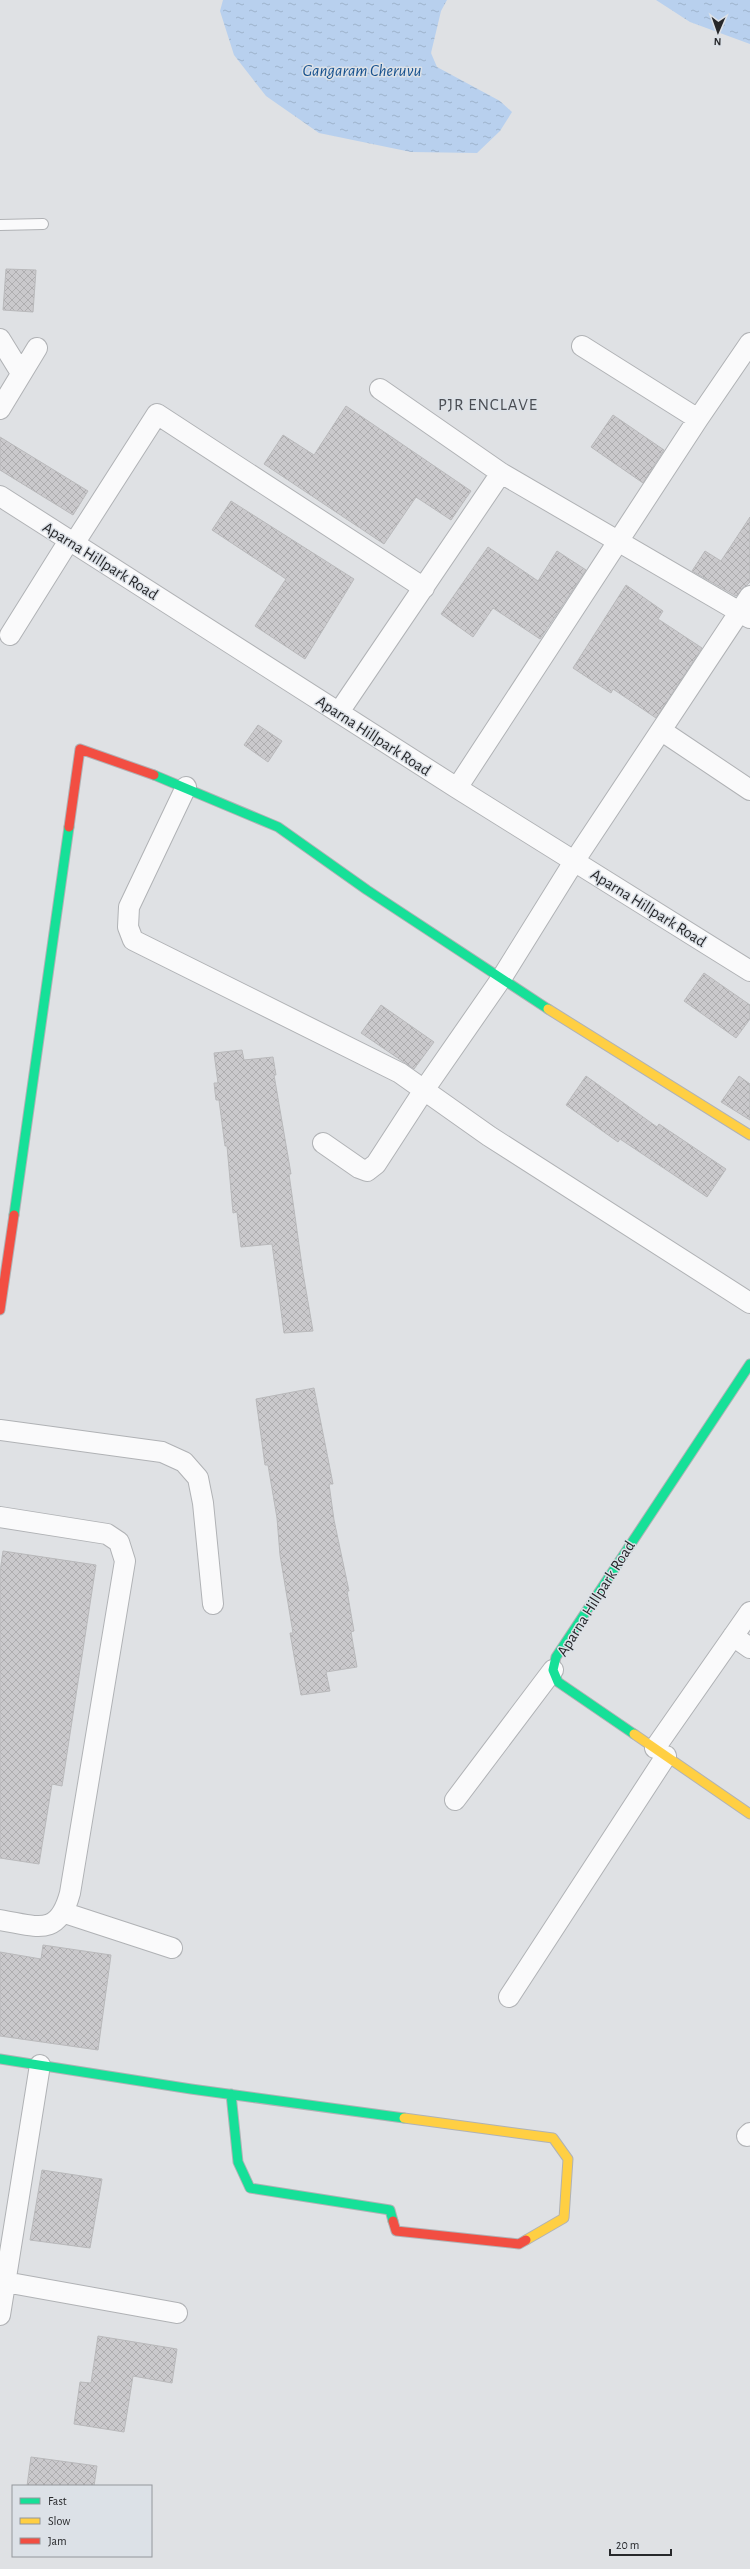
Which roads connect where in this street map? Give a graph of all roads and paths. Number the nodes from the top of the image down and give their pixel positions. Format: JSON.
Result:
{"nodes":[{"id":1,"x":43,"y":224,"type":"dead end"},
{"id":2,"x":0,"y":225,"type":"edge"},
{"id":3,"x":0,"y":339,"type":"edge"},
{"id":4,"x":750,"y":343,"type":"edge"},
{"id":5,"x":582,"y":346,"type":"dead end"},
{"id":6,"x":36,"y":348,"type":"dead end"},
{"id":7,"x":21,"y":372,"type":"junction"},
{"id":8,"x":380,"y":389,"type":"dead end"},
{"id":9,"x":0,"y":409,"type":"edge"},
{"id":10,"x":698,"y":419,"type":"junction"},
{"id":11,"x":501,"y":473,"type":"junction"},
{"id":12,"x":0,"y":496,"type":"edge"},
{"id":13,"x":72,"y":541,"type":"junction"},
{"id":14,"x":619,"y":542,"type":"junction"},
{"id":15,"x":424,"y":588,"type":"junction"},
{"id":16,"x":746,"y":608,"type":"edge"},
{"id":17,"x":10,"y":635,"type":"dead end"},
{"id":18,"x":339,"y":712,"type":"junction"},
{"id":19,"x":662,"y":731,"type":"junction"},
{"id":20,"x":186,"y":787,"type":"junction"},
{"id":21,"x":457,"y":788,"type":"junction"},
{"id":22,"x":750,"y":790,"type":"edge"},
{"id":23,"x":576,"y":860,"type":"junction"},
{"id":24,"x":750,"y":971,"type":"edge"},
{"id":25,"x":501,"y":979,"type":"junction"},
{"id":26,"x":424,"y":1090,"type":"junction"},
{"id":27,"x":750,"y":1135,"type":"edge"},
{"id":28,"x":323,"y":1142,"type":"dead end"},
{"id":29,"x":750,"y":1303,"type":"edge"},
{"id":30,"x":0,"y":1310,"type":"edge"},
{"id":31,"x":750,"y":1364,"type":"edge"},
{"id":32,"x":0,"y":1430,"type":"edge"},
{"id":33,"x":0,"y":1517,"type":"edge"},
{"id":34,"x":213,"y":1604,"type":"dead end"},
{"id":35,"x":750,"y":1612,"type":"edge"},
{"id":36,"x":733,"y":1636,"type":"junction"},
{"id":37,"x":750,"y":1648,"type":"edge"},
{"id":38,"x":553,"y":1670,"type":"junction"},
{"id":39,"x":660,"y":1752,"type":"junction"},
{"id":40,"x":455,"y":1800,"type":"dead end"},
{"id":41,"x":750,"y":1814,"type":"edge"},
{"id":42,"x":65,"y":1912,"type":"junction"},
{"id":43,"x":0,"y":1920,"type":"edge"},
{"id":44,"x":172,"y":1948,"type":"dead end"},
{"id":45,"x":509,"y":1997,"type":"dead end"},
{"id":46,"x":0,"y":2059,"type":"edge"},
{"id":47,"x":40,"y":2065,"type":"junction"},
{"id":48,"x":231,"y":2094,"type":"junction"},
{"id":49,"x":5,"y":2282,"type":"junction"},
{"id":50,"x":177,"y":2313,"type":"dead end"},
{"id":51,"x":0,"y":2315,"type":"edge"}],
"edges":[{"from":1,"to":2,"type":"lane"},
{"from":3,"to":7,"type":"street"},
{"from":4,"to":10,"type":"street"},
{"from":5,"to":10,"type":"street"},
{"from":6,"to":7,"type":"street"},
{"from":7,"to":9,"type":"street"},
{"from":8,"to":11,"type":"street"},
{"from":10,"to":14,"type":"street"},
{"from":11,"to":14,"type":"street"},
{"from":11,"to":15,"type":"street"},
{"from":12,"to":13,"type":"street","name":"Aparna Hillpark Road"},
{"from":13,"to":15,"type":"street"},
{"from":13,"to":17,"type":"street"},
{"from":13,"to":18,"type":"street","name":"Aparna Hillpark Road"},
{"from":14,"to":16,"type":"street"},
{"from":14,"to":21,"type":"street"},
{"from":15,"to":18,"type":"street"},
{"from":16,"to":19,"type":"street"},
{"from":18,"to":21,"type":"street","name":"Aparna Hillpark Road"},
{"from":19,"to":22,"type":"street"},
{"from":19,"to":23,"type":"street"},
{"from":20,"to":25,"type":"street"},
{"from":20,"to":26,"type":"street"},
{"from":20,"to":30,"type":"street"},
{"from":21,"to":23,"type":"street","name":"Aparna Hillpark Road"},
{"from":23,"to":24,"type":"street","name":"Aparna Hillpark Road"},
{"from":23,"to":25,"type":"street"},
{"from":25,"to":26,"type":"street"},
{"from":25,"to":27,"type":"street"},
{"from":26,"to":28,"type":"street"},
{"from":26,"to":29,"type":"street"},
{"from":31,"to":38,"type":"street","name":"Aparna Hillpark Road"},
{"from":32,"to":34,"type":"street"},
{"from":33,"to":42,"type":"street"},
{"from":35,"to":36,"type":"street"},
{"from":36,"to":37,"type":"street"},
{"from":36,"to":39,"type":"street"},
{"from":38,"to":39,"type":"street","name":"Aparna Hillpark Road"},
{"from":38,"to":40,"type":"street"},
{"from":39,"to":41,"type":"street","name":"Aparna Hillpark Road"},
{"from":39,"to":45,"type":"street"},
{"from":42,"to":43,"type":"street"},
{"from":42,"to":44,"type":"street"},
{"from":46,"to":47,"type":"street"},
{"from":47,"to":48,"type":"street"},
{"from":47,"to":49,"type":"street"},
{"from":48,"to":48,"type":"street"},
{"from":49,"to":50,"type":"street"},
{"from":49,"to":51,"type":"street"}]}
